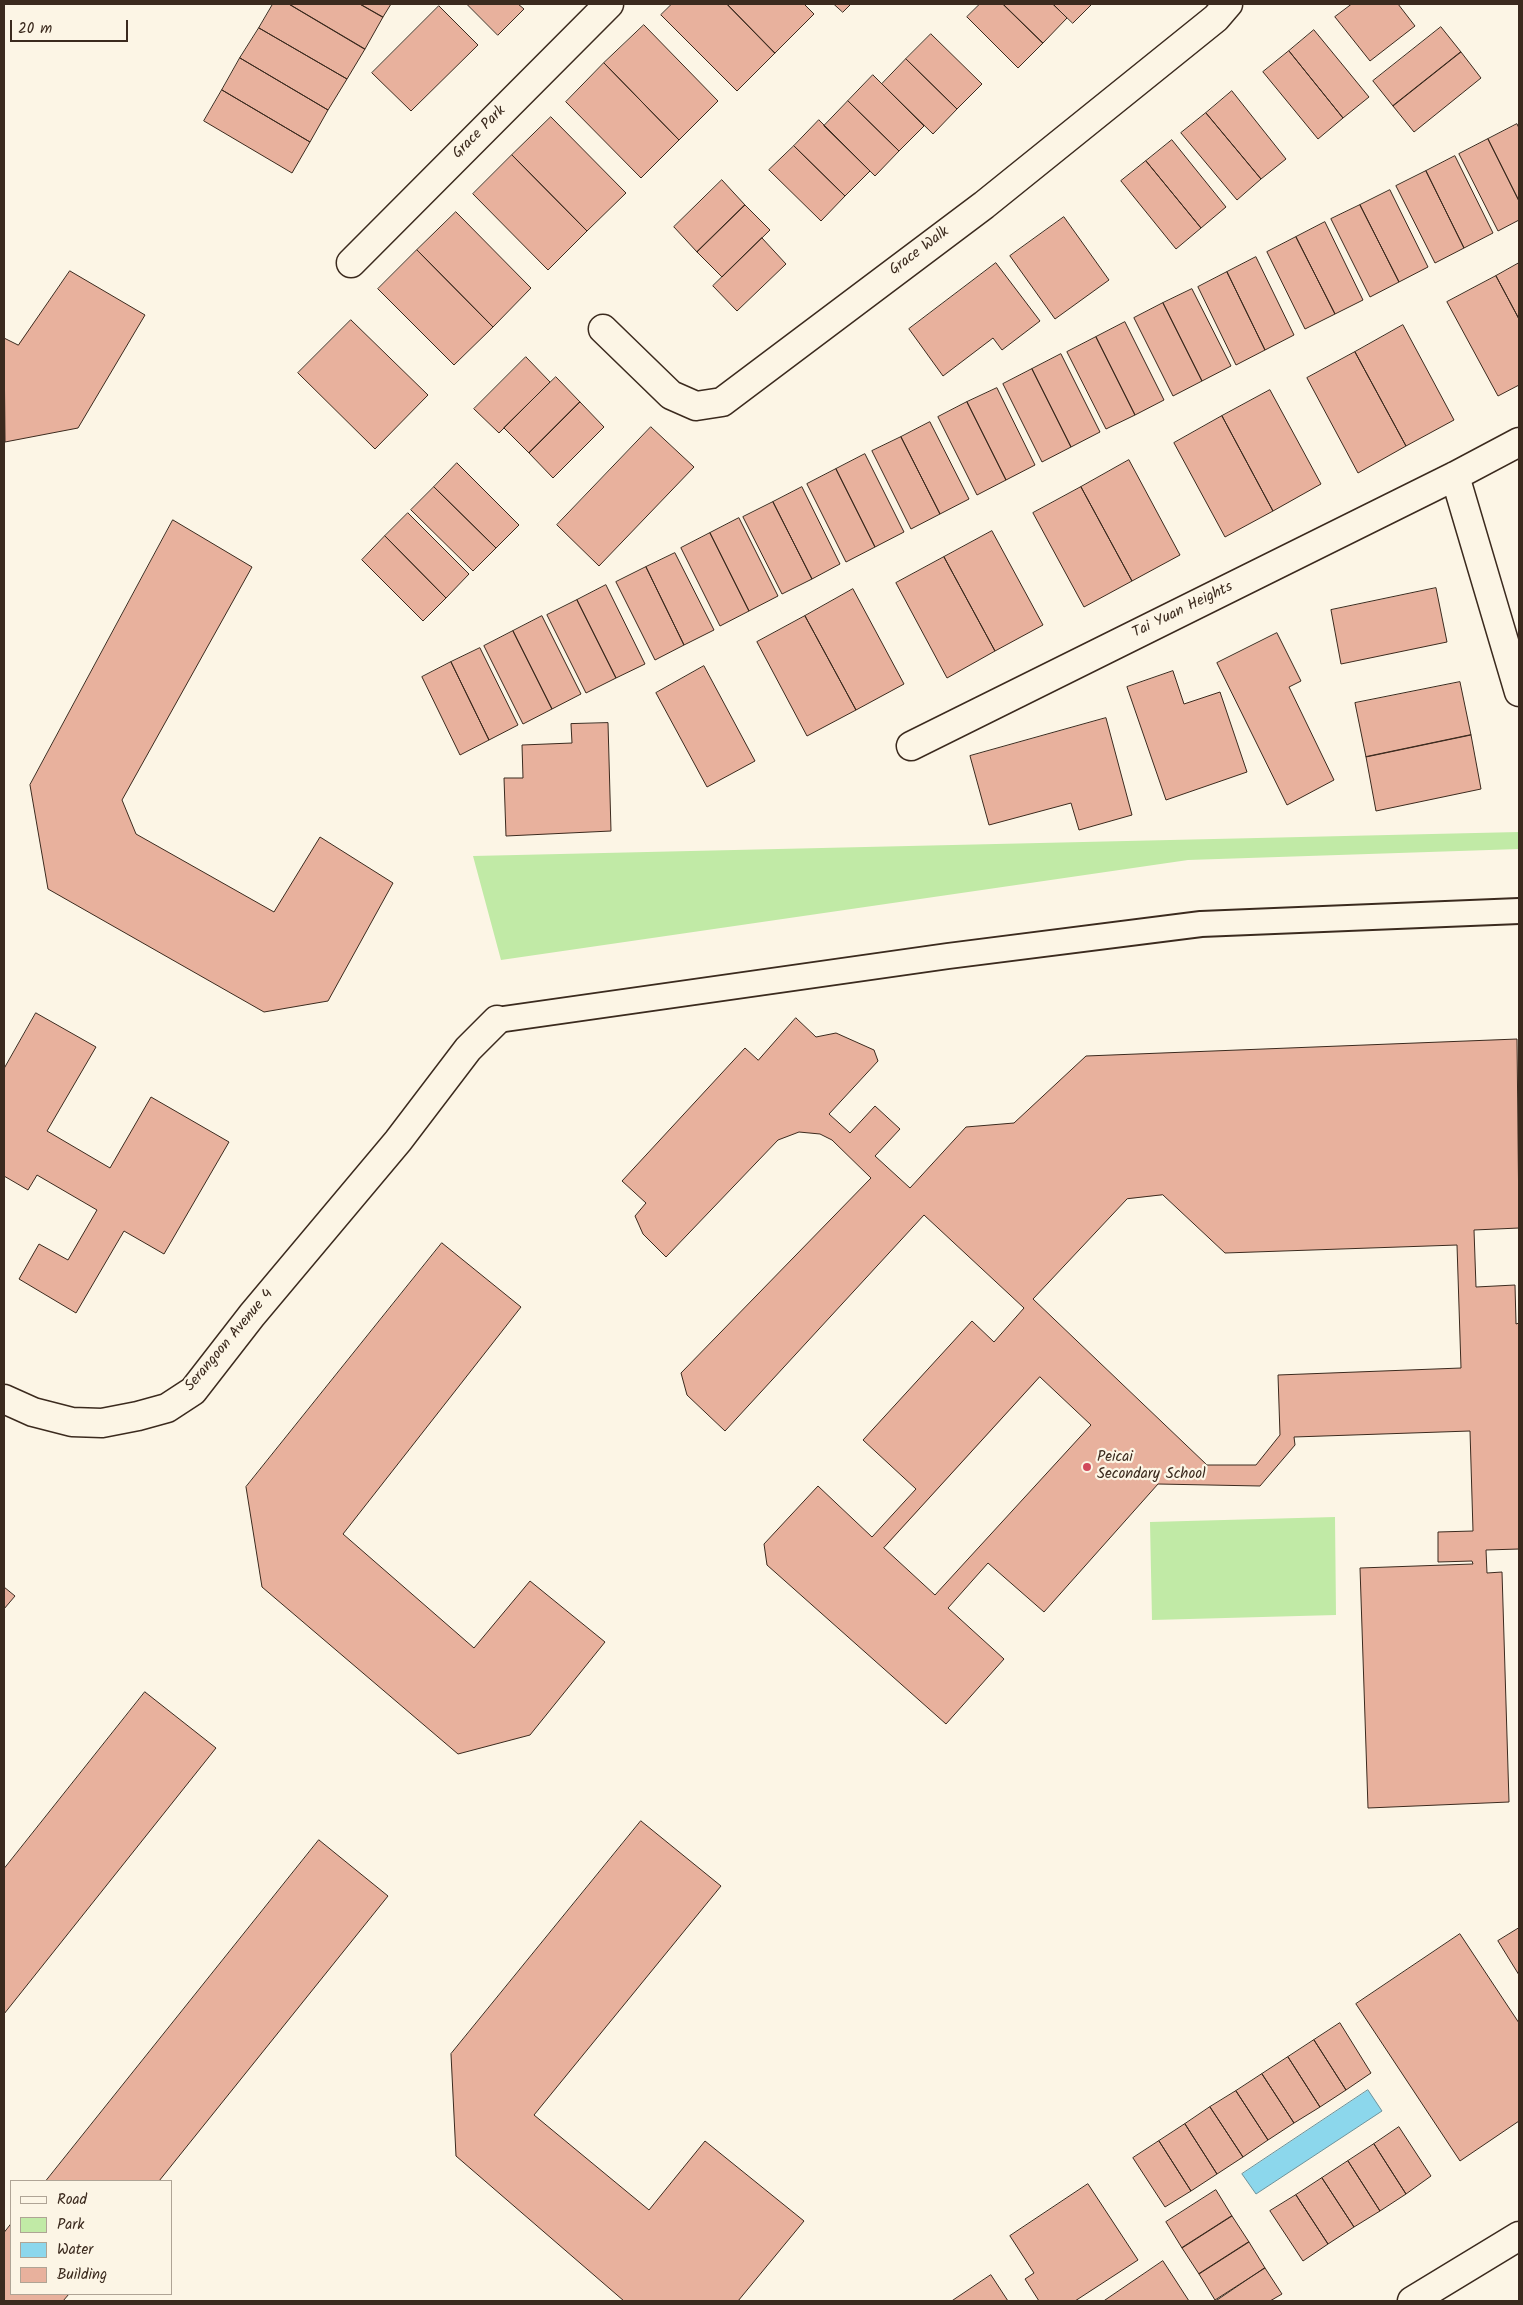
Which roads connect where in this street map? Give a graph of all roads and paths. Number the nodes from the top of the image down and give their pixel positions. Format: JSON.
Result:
{"nodes":[{"id":1,"x":609,"y":4,"type":"edge"},
{"id":2,"x":1228,"y":4,"type":"edge"},
{"id":3,"x":351,"y":262,"type":"dead end"},
{"id":4,"x":603,"y":329,"type":"dead end"},
{"id":5,"x":1519,"y":442,"type":"edge"},
{"id":6,"x":1455,"y":476,"type":"junction"},
{"id":7,"x":1519,"y":692,"type":"edge"},
{"id":8,"x":910,"y":746,"type":"dead end"},
{"id":9,"x":1519,"y":911,"type":"edge"},
{"id":10,"x":497,"y":1020,"type":"joint"},
{"id":11,"x":4,"y":1399,"type":"edge"},
{"id":12,"x":1519,"y":2236,"type":"edge"},
{"id":13,"x":1412,"y":2301,"type":"edge"}],
"edges":[{"from":1,"to":3,"type":"street","name":"Grace Park"},
{"from":2,"to":4,"type":"street","name":"Grace Walk"},
{"from":5,"to":6,"type":"street","name":"Tai Yuan Heights"},
{"from":6,"to":7,"type":"street"},
{"from":6,"to":8,"type":"street","name":"Tai Yuan Heights"},
{"from":9,"to":10,"type":"lane"},
{"from":10,"to":11,"type":"street","name":"Serangoon Avenue 4"},
{"from":12,"to":13,"type":"street"}]}
